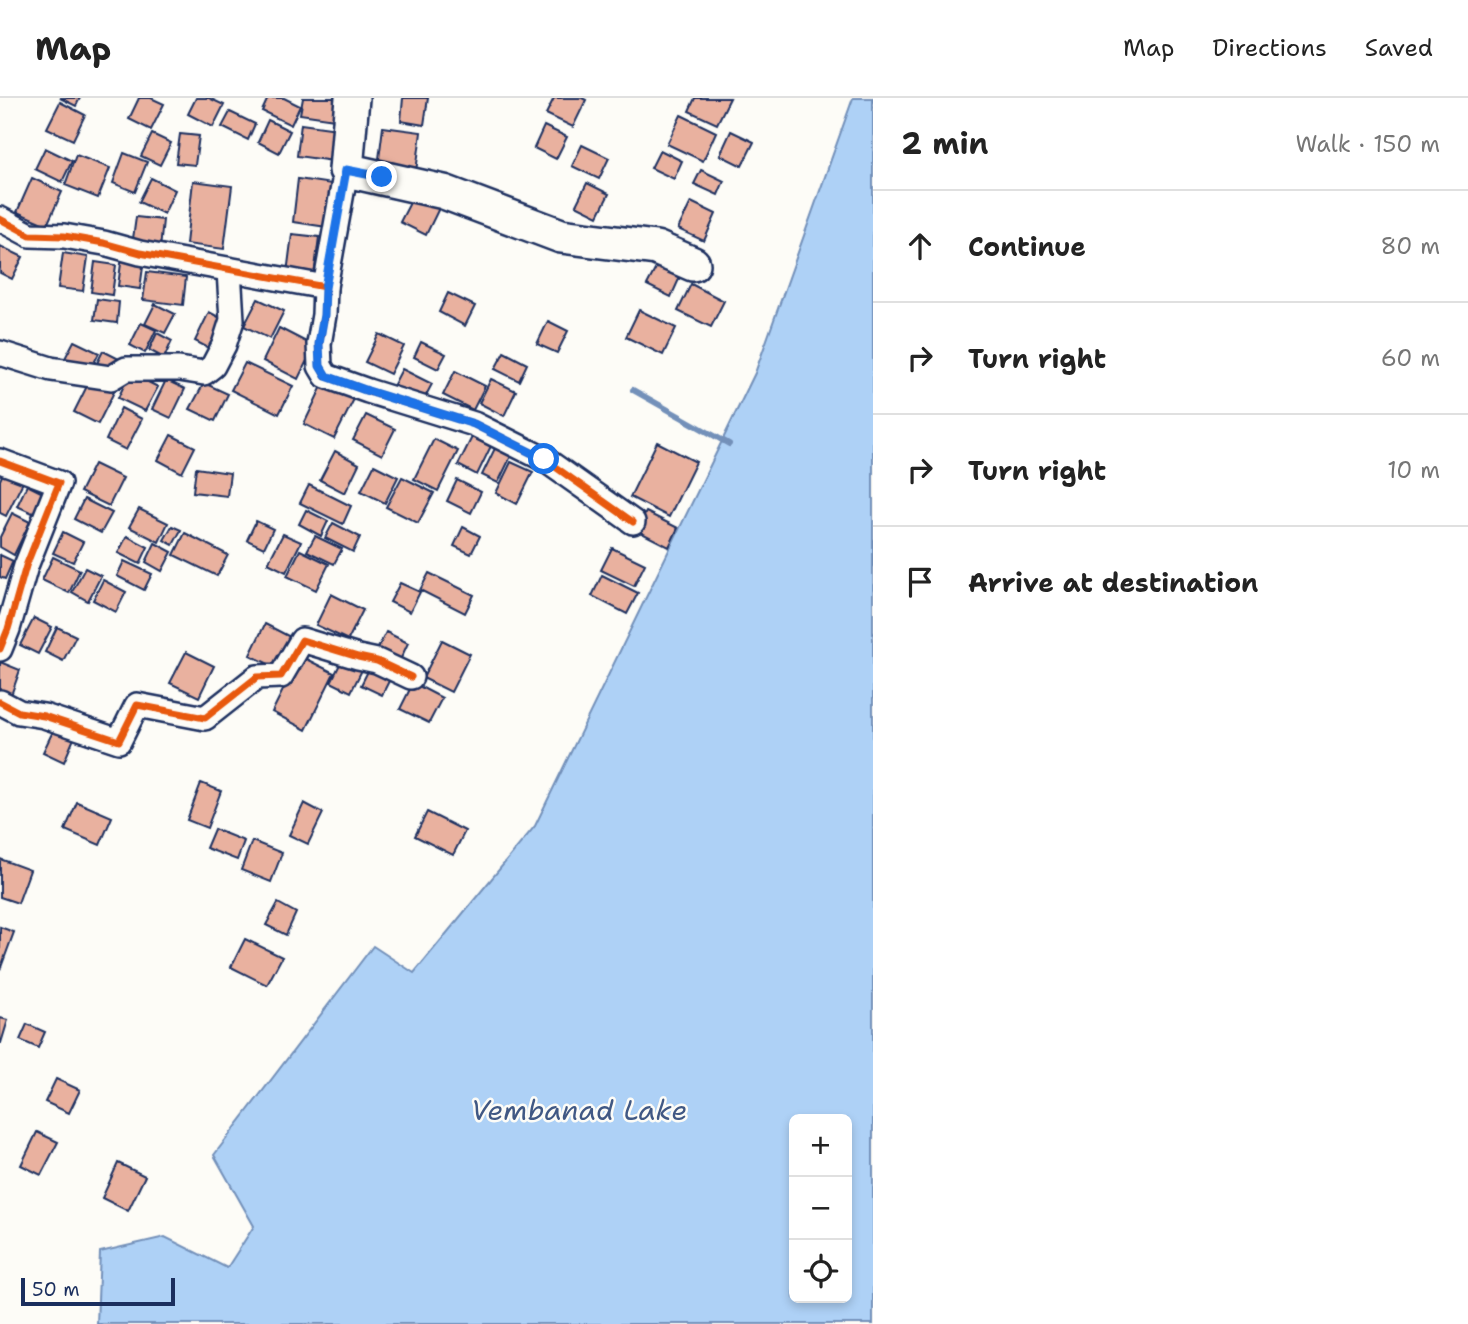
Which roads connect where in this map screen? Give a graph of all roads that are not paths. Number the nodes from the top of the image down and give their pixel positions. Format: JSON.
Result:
{"nodes":[{"id":1,"x":352,"y":98,"type":"edge"},
{"id":2,"x":346,"y":170,"type":"junction"},
{"id":3,"x":0,"y":219,"type":"edge"},
{"id":4,"x":693,"y":264,"type":"dead end"},
{"id":5,"x":229,"y":270,"type":"junction"},
{"id":6,"x":325,"y":288,"type":"junction"},
{"id":7,"x":0,"y":353,"type":"edge"},
{"id":8,"x":0,"y":461,"type":"edge"},
{"id":9,"x":633,"y":522,"type":"dead end"},
{"id":10,"x":0,"y":649,"type":"edge"},
{"id":11,"x":411,"y":677,"type":"dead end"},
{"id":12,"x":0,"y":702,"type":"edge"}],
"edges":[{"from":1,"to":2,"type":"main road"},
{"from":2,"to":4,"type":"main road"},
{"from":2,"to":6,"type":"street"},
{"from":3,"to":5,"type":"street"},
{"from":5,"to":6,"type":"street"},
{"from":5,"to":7,"type":"street"},
{"from":6,"to":9,"type":"street"},
{"from":8,"to":10,"type":"street"},
{"from":11,"to":12,"type":"street"}]}
